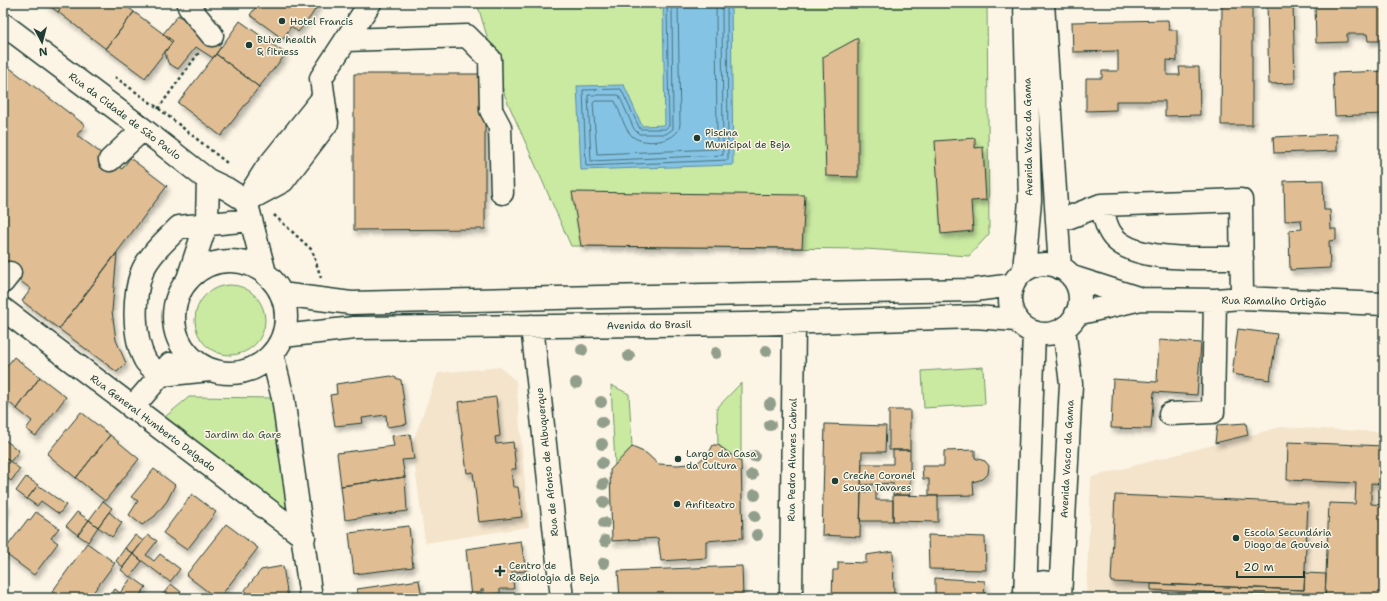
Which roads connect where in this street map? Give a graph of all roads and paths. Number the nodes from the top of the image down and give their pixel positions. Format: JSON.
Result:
{"nodes":[{"id":1,"x":189,"y":3,"type":"edge"},
{"id":2,"x":370,"y":3,"type":"edge"},
{"id":3,"x":1025,"y":3,"type":"edge"},
{"id":4,"x":1043,"y":3,"type":"edge"},
{"id":5,"x":3,"y":24,"type":"edge"},
{"id":6,"x":212,"y":35,"type":"joint"},
{"id":7,"x":346,"y":40,"type":"junction"},
{"id":8,"x":113,"y":76,"type":"dead end"},
{"id":9,"x":158,"y":108,"type":"junction"},
{"id":10,"x":143,"y":129,"type":"junction"},
{"id":11,"x":110,"y":160,"type":"dead end"},
{"id":12,"x":229,"y":165,"type":"dead end"},
{"id":13,"x":208,"y":180,"type":"junction"},
{"id":14,"x":502,"y":193,"type":"dead end"},
{"id":15,"x":252,"y":205,"type":"junction"},
{"id":16,"x":1101,"y":205,"type":"junction"},
{"id":17,"x":1057,"y":222,"type":"junction"},
{"id":18,"x":206,"y":224,"type":"junction"},
{"id":19,"x":1242,"y":258,"type":"junction"},
{"id":20,"x":1066,"y":272,"type":"junction"},
{"id":21,"x":265,"y":273,"type":"junction"},
{"id":22,"x":188,"y":278,"type":"junction"},
{"id":23,"x":1018,"y":278,"type":"junction"},
{"id":24,"x":323,"y":282,"type":"dead end"},
{"id":25,"x":281,"y":294,"type":"junction"},
{"id":26,"x":1242,"y":298,"type":"junction"},
{"id":27,"x":1141,"y":299,"type":"junction"},
{"id":28,"x":1215,"y":300,"type":"junction"},
{"id":29,"x":1384,"y":304,"type":"edge"},
{"id":30,"x":3,"y":309,"type":"edge"},
{"id":31,"x":1016,"y":320,"type":"junction"},
{"id":32,"x":1070,"y":321,"type":"junction"},
{"id":33,"x":794,"y":322,"type":"junction"},
{"id":34,"x":532,"y":326,"type":"junction"},
{"id":35,"x":1034,"y":332,"type":"junction"},
{"id":36,"x":283,"y":336,"type":"junction"},
{"id":37,"x":183,"y":349,"type":"junction"},
{"id":38,"x":272,"y":354,"type":"junction"},
{"id":39,"x":210,"y":370,"type":"junction"},
{"id":40,"x":161,"y":375,"type":"junction"},
{"id":41,"x":132,"y":408,"type":"junction"},
{"id":42,"x":1170,"y":414,"type":"dead end"},
{"id":43,"x":304,"y":537,"type":"junction"},
{"id":44,"x":1025,"y":594,"type":"edge"},
{"id":45,"x":1060,"y":594,"type":"edge"},
{"id":46,"x":311,"y":598,"type":"edge"},
{"id":47,"x":562,"y":598,"type":"edge"},
{"id":48,"x":791,"y":598,"type":"edge"}],
"edges":[{"from":1,"to":6,"type":"street"},
{"from":2,"to":7,"type":"street"},
{"from":3,"to":23,"type":"street","name":"Avenida Vasco da Gama"},
{"from":4,"to":17,"type":"street","name":"Avenida Vasco da Gama"},
{"from":5,"to":10,"type":"street","name":"Rua da Cidade de São Paulo"},
{"from":6,"to":9,"type":"path"},
{"from":7,"to":14,"type":"street"},
{"from":7,"to":15,"type":"street"},
{"from":8,"to":9,"type":"path"},
{"from":9,"to":10,"type":"path"},
{"from":9,"to":12,"type":"path"},
{"from":10,"to":11,"type":"street"},
{"from":10,"to":13,"type":"street","name":"Rua da Cidade de São Paulo"},
{"from":13,"to":15,"type":"street","name":"Rua da Cidade de São Paulo"},
{"from":13,"to":18,"type":"street"},
{"from":15,"to":18,"type":"street"},
{"from":15,"to":21,"type":"street"},
{"from":15,"to":24,"type":"path"},
{"from":16,"to":17,"type":"street"},
{"from":16,"to":19,"type":"street"},
{"from":16,"to":19,"type":"street"},
{"from":17,"to":20,"type":"street","name":"Avenida Vasco da Gama"},
{"from":18,"to":22,"type":"street"},
{"from":18,"to":40,"type":"street"},
{"from":19,"to":26,"type":"street"},
{"from":20,"to":23,"type":"street"},
{"from":20,"to":27,"type":"street","name":"Rua Ramalho Ortigão"},
{"from":20,"to":32,"type":"street"},
{"from":21,"to":22,"type":"street"},
{"from":21,"to":25,"type":"street"},
{"from":22,"to":37,"type":"street"},
{"from":23,"to":25,"type":"street"},
{"from":23,"to":31,"type":"street"},
{"from":25,"to":36,"type":"street"},
{"from":26,"to":28,"type":"street","name":"Rua Ramalho Ortigão"},
{"from":26,"to":29,"type":"street","name":"Rua Ramalho Ortigão"},
{"from":27,"to":28,"type":"street","name":"Rua Ramalho Ortigão"},
{"from":27,"to":32,"type":"street","name":"Rua Ramalho Ortigão"},
{"from":28,"to":42,"type":"street"},
{"from":30,"to":41,"type":"street","name":"Rua General Humberto Delgado"},
{"from":31,"to":33,"type":"street","name":"Avenida do Brasil"},
{"from":31,"to":35,"type":"street"},
{"from":32,"to":35,"type":"street"},
{"from":32,"to":45,"type":"street","name":"Avenida Vasco da Gama"},
{"from":33,"to":34,"type":"street","name":"Avenida do Brasil"},
{"from":33,"to":48,"type":"street","name":"Rua Pedro Alvares Cabral"},
{"from":34,"to":36,"type":"street","name":"Avenida do Brasil"},
{"from":34,"to":47,"type":"street","name":"Rua de Afonso de Albuquerque"},
{"from":35,"to":44,"type":"street","name":"Avenida Vasco da Gama"},
{"from":36,"to":38,"type":"street"},
{"from":37,"to":39,"type":"street"},
{"from":37,"to":40,"type":"street"},
{"from":38,"to":39,"type":"street"},
{"from":38,"to":43,"type":"street"},
{"from":39,"to":40,"type":"street"},
{"from":40,"to":41,"type":"street"},
{"from":41,"to":43,"type":"street","name":"Rua General Humberto Delgado"},
{"from":43,"to":46,"type":"street"},
{"from":44,"to":45,"type":"street","name":"Avenida Vasco da Gama"}]}
